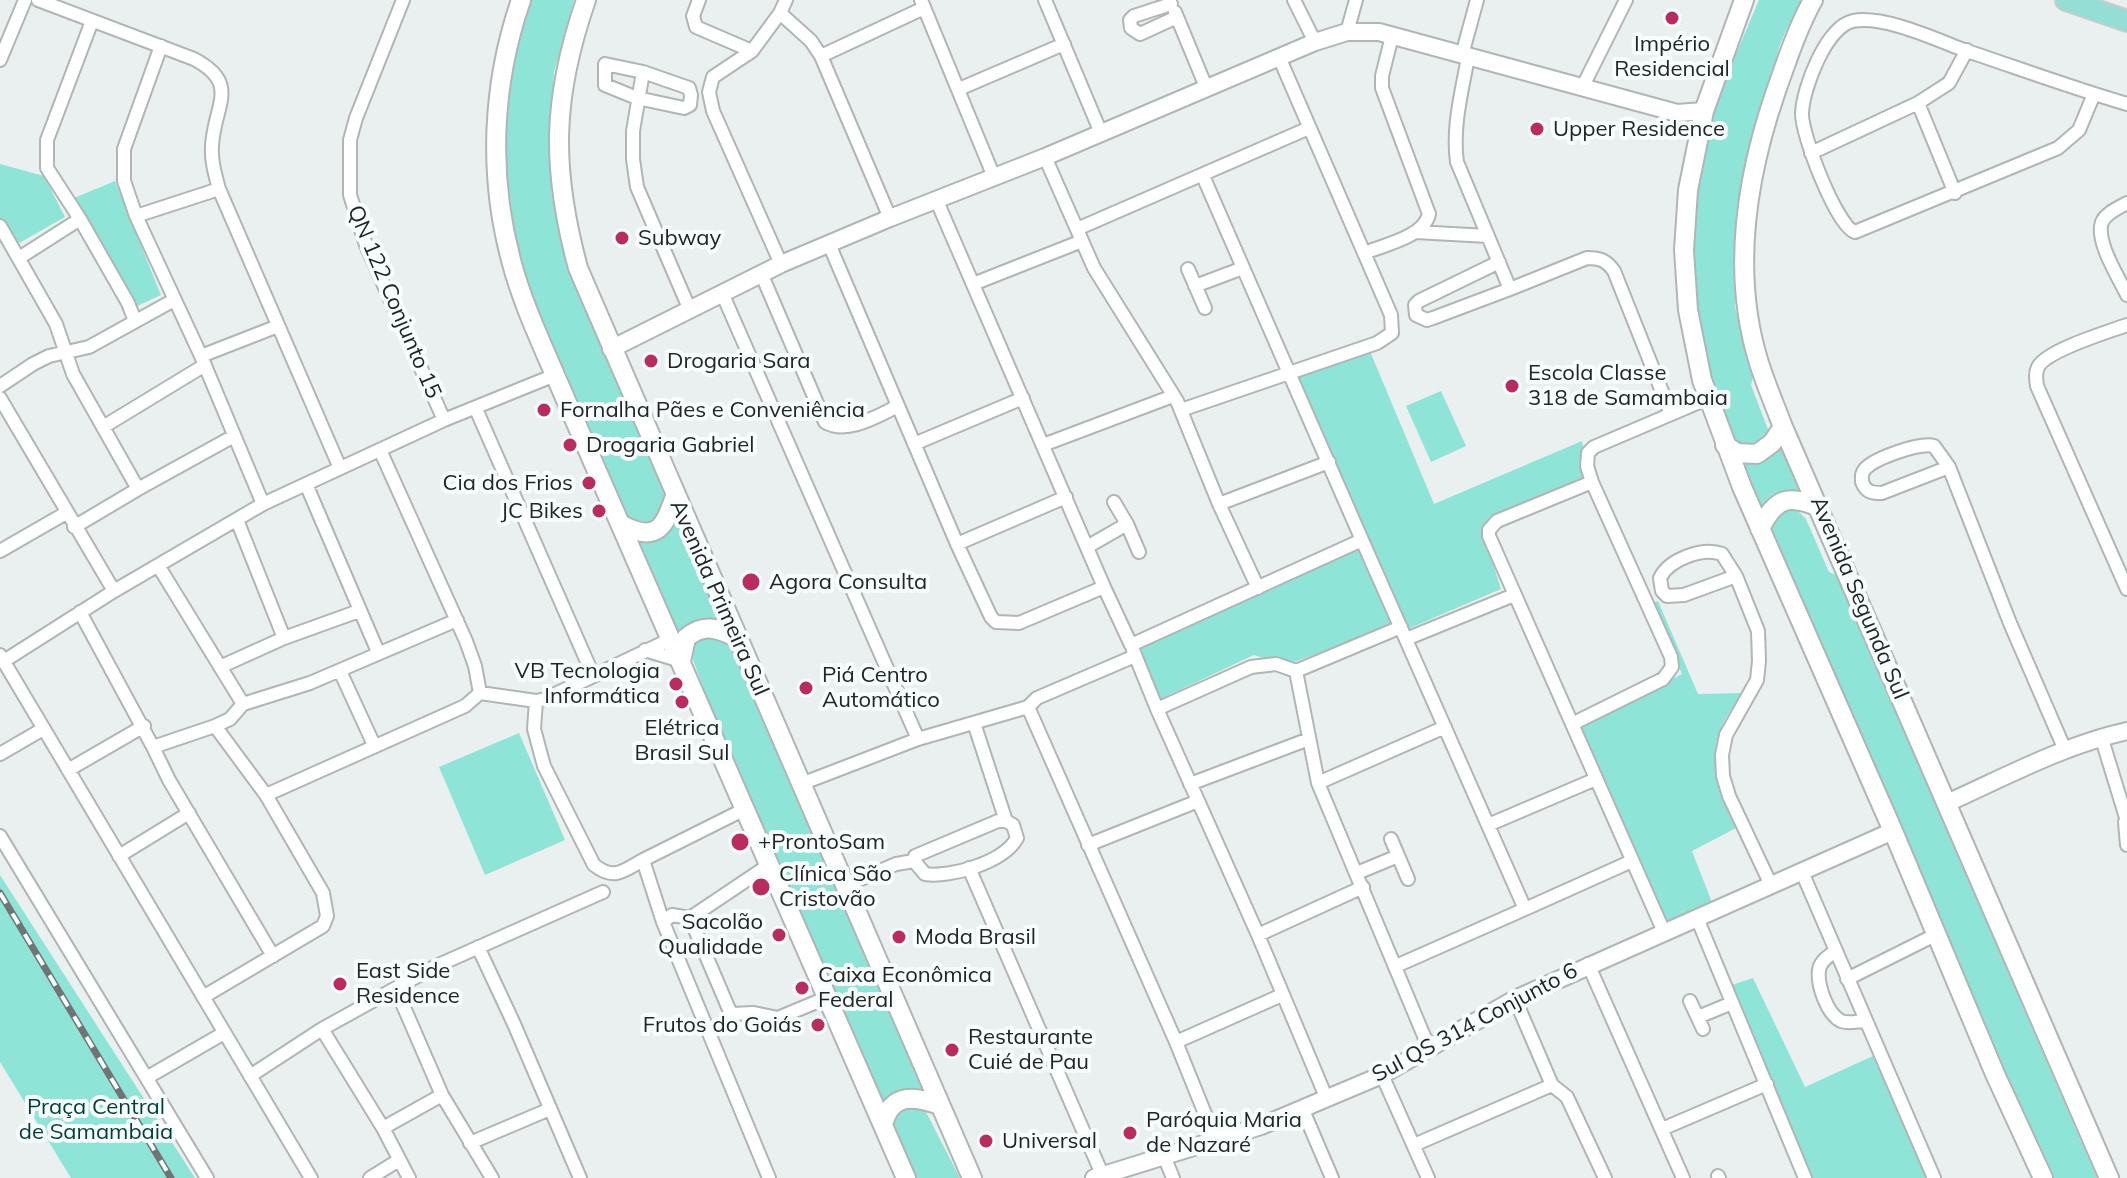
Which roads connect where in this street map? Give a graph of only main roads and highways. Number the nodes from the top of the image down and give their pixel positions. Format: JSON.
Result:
{"nodes":[{"id":1,"x":586,"y":0,"type":"edge"},
{"id":2,"x":1744,"y":0,"type":"edge"},
{"id":3,"x":1813,"y":0,"type":"edge"},
{"id":4,"x":2066,"y":0,"type":"edge"},
{"id":5,"x":515,"y":5,"type":"edge"},
{"id":6,"x":2127,"y":21,"type":"edge"},
{"id":7,"x":1783,"y":427,"type":"junction"},
{"id":8,"x":1725,"y":445,"type":"junction"},
{"id":9,"x":675,"y":496,"type":"junction"},
{"id":10,"x":1819,"y":507,"type":"junction"},
{"id":11,"x":622,"y":525,"type":"junction"},
{"id":12,"x":1760,"y":529,"type":"junction"},
{"id":13,"x":736,"y":637,"type":"junction"},
{"id":14,"x":681,"y":661,"type":"junction"},
{"id":15,"x":940,"y":1105,"type":"junction"},
{"id":16,"x":883,"y":1125,"type":"junction"},
{"id":17,"x":906,"y":1178,"type":"edge"},
{"id":18,"x":972,"y":1178,"type":"edge"},
{"id":19,"x":2043,"y":1178,"type":"edge"},
{"id":20,"x":2109,"y":1178,"type":"edge"}],
"edges":[{"from":1,"to":9,"type":"main road","name":"Avenida Primeira Sul"},
{"from":2,"to":8,"type":"main road"},
{"from":3,"to":7,"type":"main road","name":"Avenida Segunda Sul"},
{"from":4,"to":6,"type":"main road"},
{"from":5,"to":11,"type":"main road"},
{"from":7,"to":8,"type":"main road"},
{"from":7,"to":10,"type":"main road","name":"Avenida Segunda Sul"},
{"from":8,"to":12,"type":"main road"},
{"from":9,"to":11,"type":"main road"},
{"from":9,"to":13,"type":"main road","name":"Avenida Primeira Sul"},
{"from":10,"to":12,"type":"main road"},
{"from":10,"to":20,"type":"main road","name":"Avenida Segunda Sul"},
{"from":11,"to":14,"type":"main road"},
{"from":12,"to":19,"type":"main road"},
{"from":13,"to":14,"type":"main road"},
{"from":13,"to":15,"type":"main road","name":"Avenida Primeira Sul"},
{"from":14,"to":16,"type":"main road"},
{"from":15,"to":16,"type":"main road"},
{"from":15,"to":18,"type":"main road","name":"Avenida Primeira Sul"},
{"from":16,"to":17,"type":"main road"}]}
